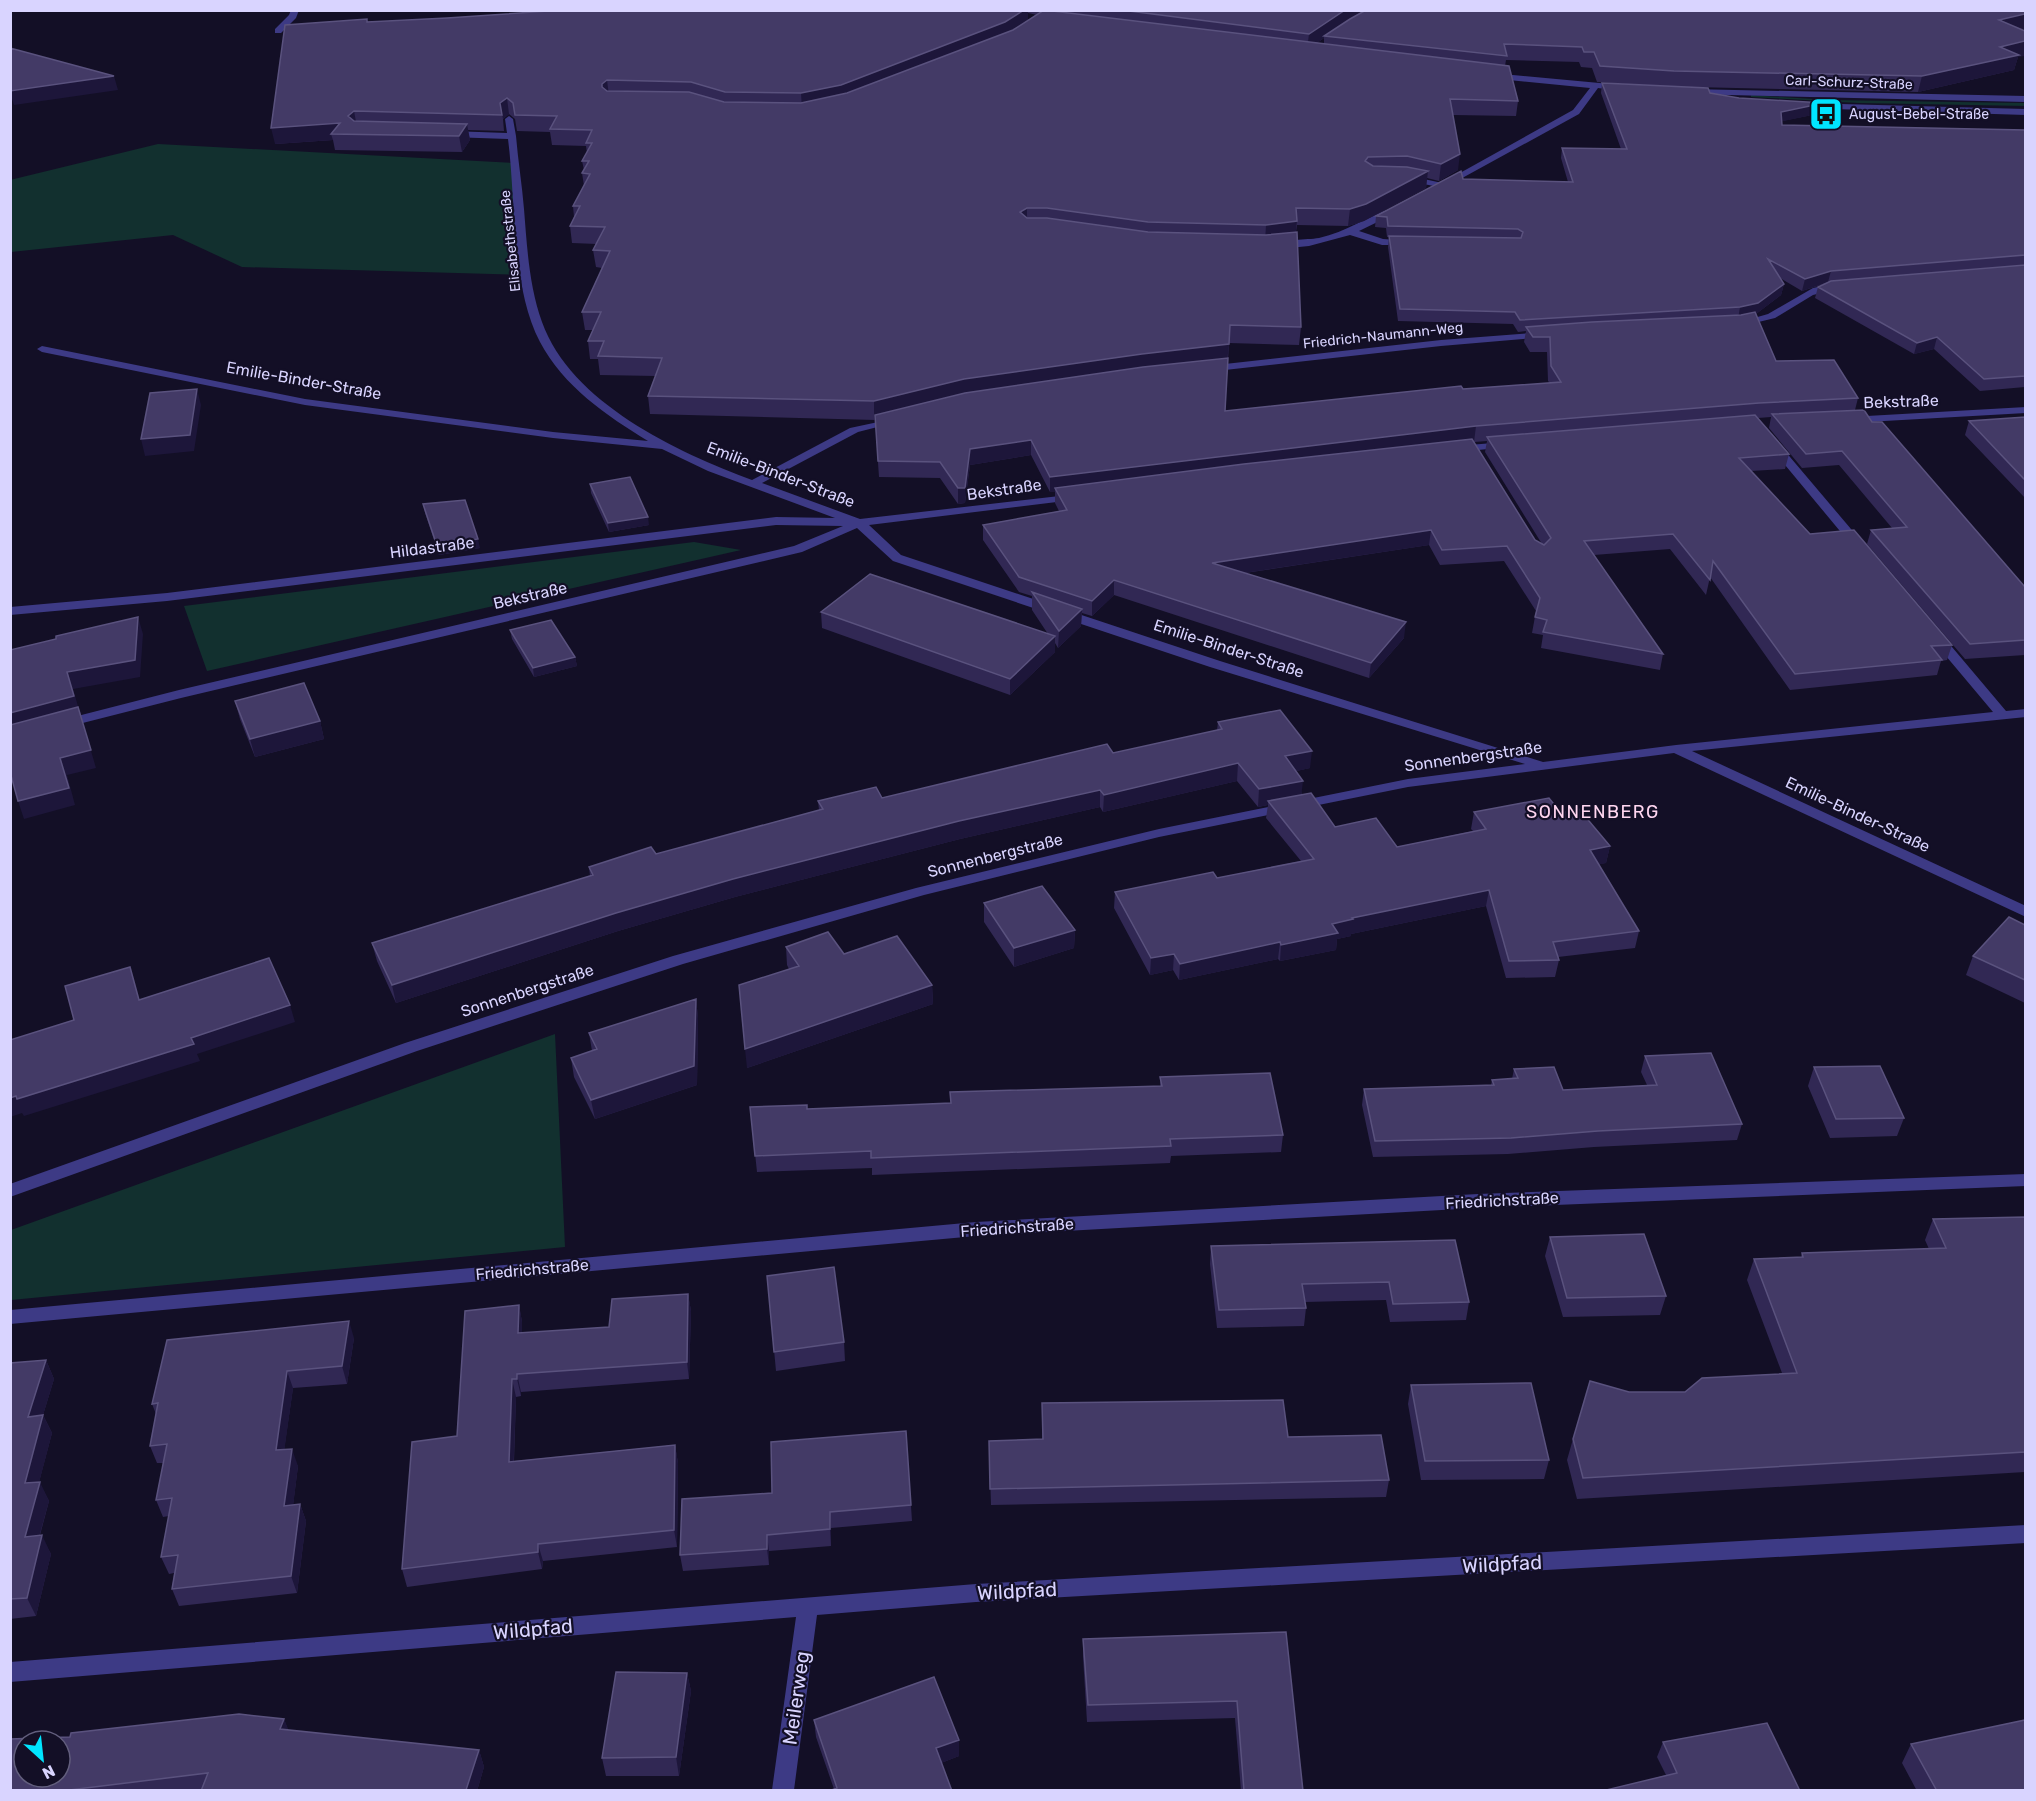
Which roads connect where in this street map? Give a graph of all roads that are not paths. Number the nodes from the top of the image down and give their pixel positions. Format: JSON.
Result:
{"nodes":[{"id":1,"x":295,"y":10,"type":"edge"},
{"id":2,"x":278,"y":31,"type":"dead end"},
{"id":3,"x":1486,"y":75,"type":"edge"},
{"id":4,"x":1595,"y":87,"type":"junction"},
{"id":5,"x":1627,"y":89,"type":"edge"},
{"id":6,"x":2025,"y":99,"type":"edge"},
{"id":7,"x":1737,"y":103,"type":"edge"},
{"id":8,"x":1797,"y":106,"type":"edge"},
{"id":9,"x":1995,"y":112,"type":"junction"},
{"id":10,"x":2025,"y":112,"type":"edge"},
{"id":11,"x":509,"y":119,"type":"edge"},
{"id":12,"x":2025,"y":120,"type":"edge"},
{"id":13,"x":441,"y":134,"type":"edge"},
{"id":14,"x":512,"y":136,"type":"junction"},
{"id":15,"x":1394,"y":177,"type":"edge"},
{"id":16,"x":1441,"y":186,"type":"junction"},
{"id":17,"x":1424,"y":194,"type":"edge"},
{"id":18,"x":1407,"y":203,"type":"edge"},
{"id":19,"x":1352,"y":232,"type":"junction"},
{"id":20,"x":1416,"y":243,"type":"edge"},
{"id":21,"x":1265,"y":247,"type":"edge"},
{"id":22,"x":1851,"y":285,"type":"edge"},
{"id":23,"x":1726,"y":324,"type":"edge"},
{"id":24,"x":1555,"y":334,"type":"edge"},
{"id":25,"x":42,"y":349,"type":"dead end"},
{"id":26,"x":1200,"y":370,"type":"edge"},
{"id":27,"x":2025,"y":410,"type":"edge"},
{"id":28,"x":904,"y":416,"type":"edge"},
{"id":29,"x":1835,"y":420,"type":"edge"},
{"id":30,"x":1764,"y":432,"type":"edge"},
{"id":31,"x":1521,"y":443,"type":"edge"},
{"id":32,"x":664,"y":446,"type":"junction"},
{"id":33,"x":1439,"y":451,"type":"edge"},
{"id":34,"x":752,"y":484,"type":"junction"},
{"id":35,"x":1082,"y":495,"type":"edge"},
{"id":36,"x":859,"y":523,"type":"junction"},
{"id":37,"x":1863,"y":551,"type":"edge"},
{"id":38,"x":10,"y":611,"type":"edge"},
{"id":39,"x":1925,"y":624,"type":"edge"},
{"id":40,"x":2025,"y":713,"type":"edge"},
{"id":41,"x":2002,"y":715,"type":"junction"},
{"id":42,"x":55,"y":726,"type":"edge"},
{"id":43,"x":1676,"y":749,"type":"junction"},
{"id":44,"x":1543,"y":765,"type":"junction"},
{"id":45,"x":2025,"y":912,"type":"edge"},
{"id":46,"x":2025,"y":1180,"type":"edge"},
{"id":47,"x":10,"y":1191,"type":"edge"},
{"id":48,"x":10,"y":1317,"type":"edge"},
{"id":49,"x":2025,"y":1534,"type":"edge"},
{"id":50,"x":808,"y":1606,"type":"junction"},
{"id":51,"x":10,"y":1672,"type":"edge"},
{"id":52,"x":783,"y":1791,"type":"edge"}],
"edges":[{"from":1,"to":2,"type":"street"},
{"from":3,"to":4,"type":"street"},
{"from":4,"to":5,"type":"street"},
{"from":4,"to":16,"type":"street"},
{"from":6,"to":7,"type":"street","name":"Carl-Schurz-Straße"},
{"from":8,"to":9,"type":"street","name":"Carl-Schurz-Straße"},
{"from":9,"to":10,"type":"street","name":"Carl-Schurz-Straße"},
{"from":9,"to":12,"type":"street"},
{"from":11,"to":14,"type":"street","name":"Elisabethstraße"},
{"from":13,"to":14,"type":"street"},
{"from":14,"to":32,"type":"street","name":"Elisabethstraße"},
{"from":15,"to":16,"type":"street"},
{"from":16,"to":17,"type":"street"},
{"from":18,"to":19,"type":"street"},
{"from":19,"to":20,"type":"street"},
{"from":19,"to":21,"type":"street"},
{"from":22,"to":23,"type":"street"},
{"from":24,"to":26,"type":"street","name":"Friedrich-Naumann-Weg"},
{"from":25,"to":32,"type":"street","name":"Emilie-Binder-Straße"},
{"from":27,"to":29,"type":"street","name":"Bekstraße"},
{"from":28,"to":34,"type":"street"},
{"from":30,"to":37,"type":"street"},
{"from":31,"to":33,"type":"street"},
{"from":32,"to":34,"type":"street","name":"Emilie-Binder-Straße"},
{"from":34,"to":36,"type":"street","name":"Emilie-Binder-Straße"},
{"from":35,"to":36,"type":"street","name":"Bekstraße"},
{"from":36,"to":38,"type":"street","name":"Hildastraße"},
{"from":36,"to":42,"type":"street","name":"Bekstraße"},
{"from":36,"to":44,"type":"street","name":"Emilie-Binder-Straße"},
{"from":39,"to":41,"type":"street"},
{"from":40,"to":41,"type":"street","name":"Sonnenbergstraße"},
{"from":41,"to":43,"type":"street","name":"Sonnenbergstraße"},
{"from":43,"to":44,"type":"street","name":"Sonnenbergstraße"},
{"from":43,"to":45,"type":"street","name":"Emilie-Binder-Straße"},
{"from":44,"to":47,"type":"street","name":"Sonnenbergstraße"},
{"from":46,"to":48,"type":"street","name":"Friedrichstraße"},
{"from":49,"to":50,"type":"street","name":"Wildpfad"},
{"from":50,"to":51,"type":"street","name":"Wildpfad"},
{"from":50,"to":52,"type":"street","name":"Meilerweg"}]}
